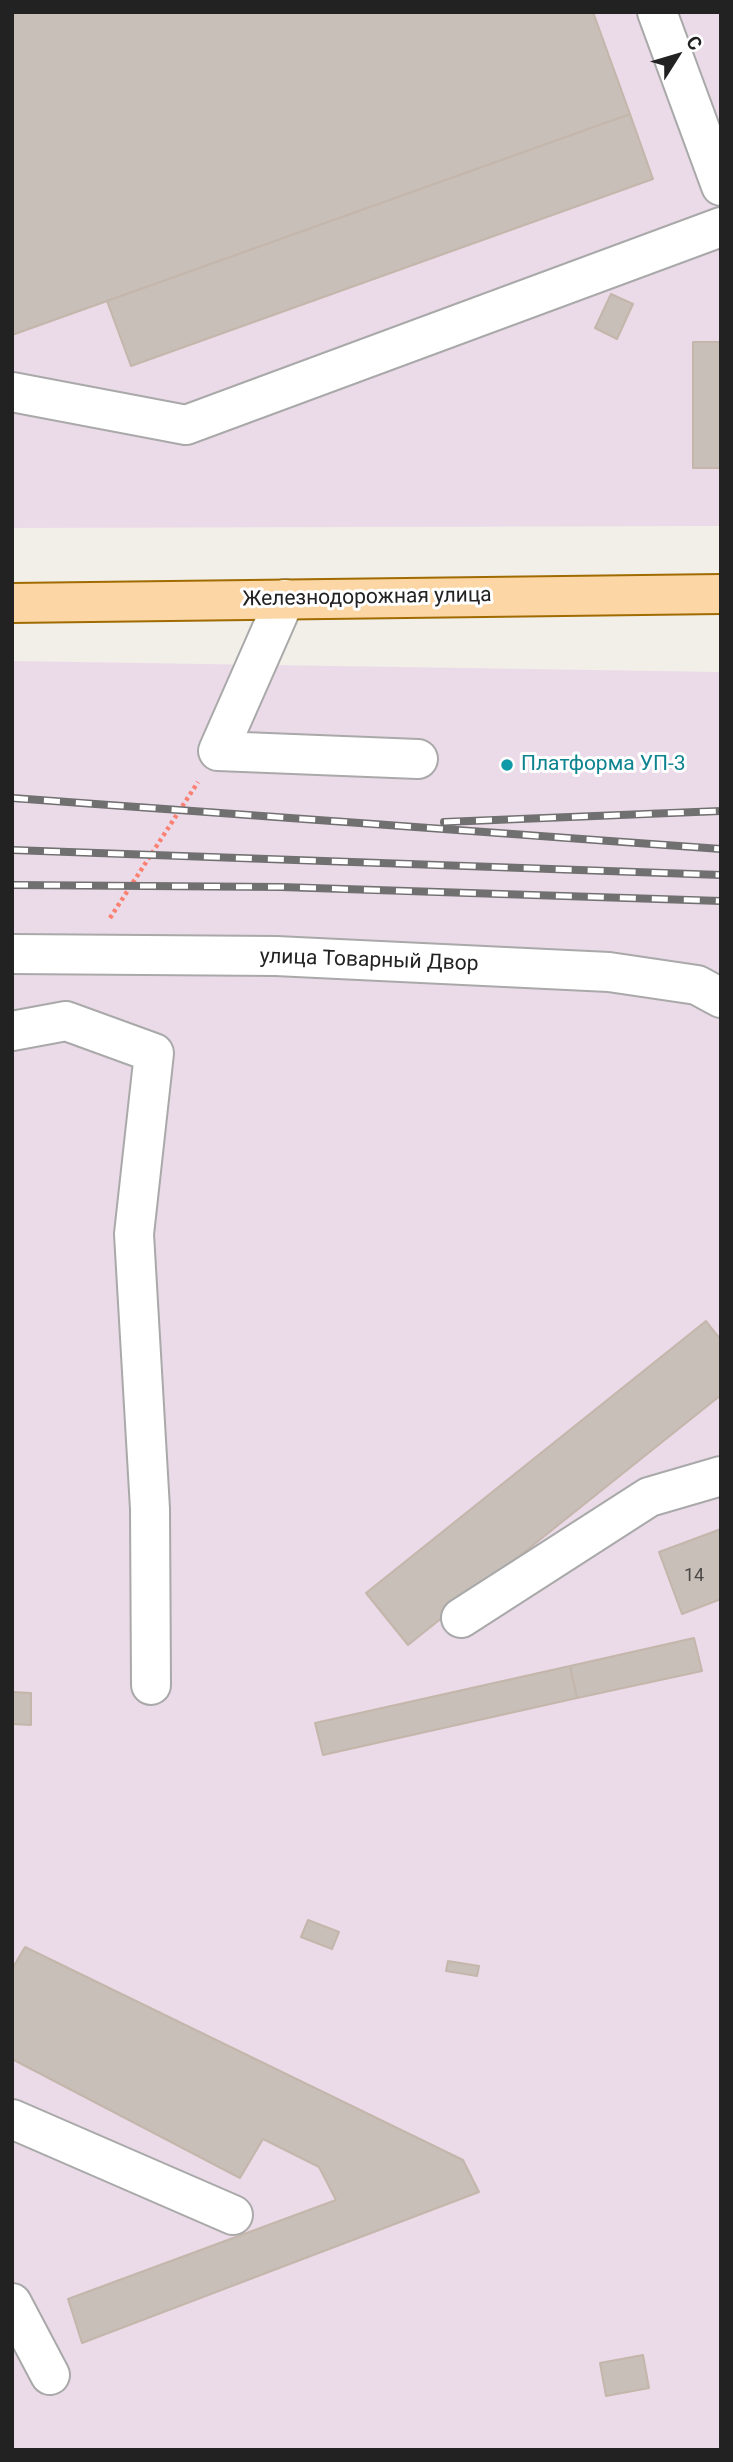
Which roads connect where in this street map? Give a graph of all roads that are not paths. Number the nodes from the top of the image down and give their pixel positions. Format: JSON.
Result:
{"nodes":[{"id":1,"x":657,"y":12,"type":"edge"},
{"id":2,"x":721,"y":186,"type":"edge"},
{"id":3,"x":721,"y":227,"type":"edge"},
{"id":4,"x":12,"y":392,"type":"edge"},
{"id":5,"x":721,"y":594,"type":"edge"},
{"id":6,"x":285,"y":599,"type":"junction"},
{"id":7,"x":12,"y":603,"type":"edge"},
{"id":8,"x":418,"y":759,"type":"dead end"},
{"id":9,"x":12,"y":954,"type":"edge"},
{"id":10,"x":721,"y":998,"type":"edge"},
{"id":11,"x":12,"y":1031,"type":"edge"},
{"id":12,"x":721,"y":1476,"type":"edge"},
{"id":13,"x":461,"y":1618,"type":"dead end"},
{"id":14,"x":151,"y":1685,"type":"dead end"},
{"id":15,"x":12,"y":2119,"type":"edge"},
{"id":16,"x":233,"y":2216,"type":"dead end"},
{"id":17,"x":12,"y":2303,"type":"edge"},
{"id":18,"x":50,"y":2375,"type":"dead end"}],
"edges":[{"from":1,"to":2,"type":"street"},
{"from":3,"to":4,"type":"street"},
{"from":5,"to":6,"type":"main road","name":"Железнодорожная улица"},
{"from":6,"to":7,"type":"main road","name":"Железнодорожная улица"},
{"from":6,"to":8,"type":"street"},
{"from":9,"to":10,"type":"street","name":"улица Товарный Двор"},
{"from":11,"to":14,"type":"street"},
{"from":12,"to":13,"type":"street"},
{"from":15,"to":16,"type":"street"},
{"from":17,"to":18,"type":"street"}]}
